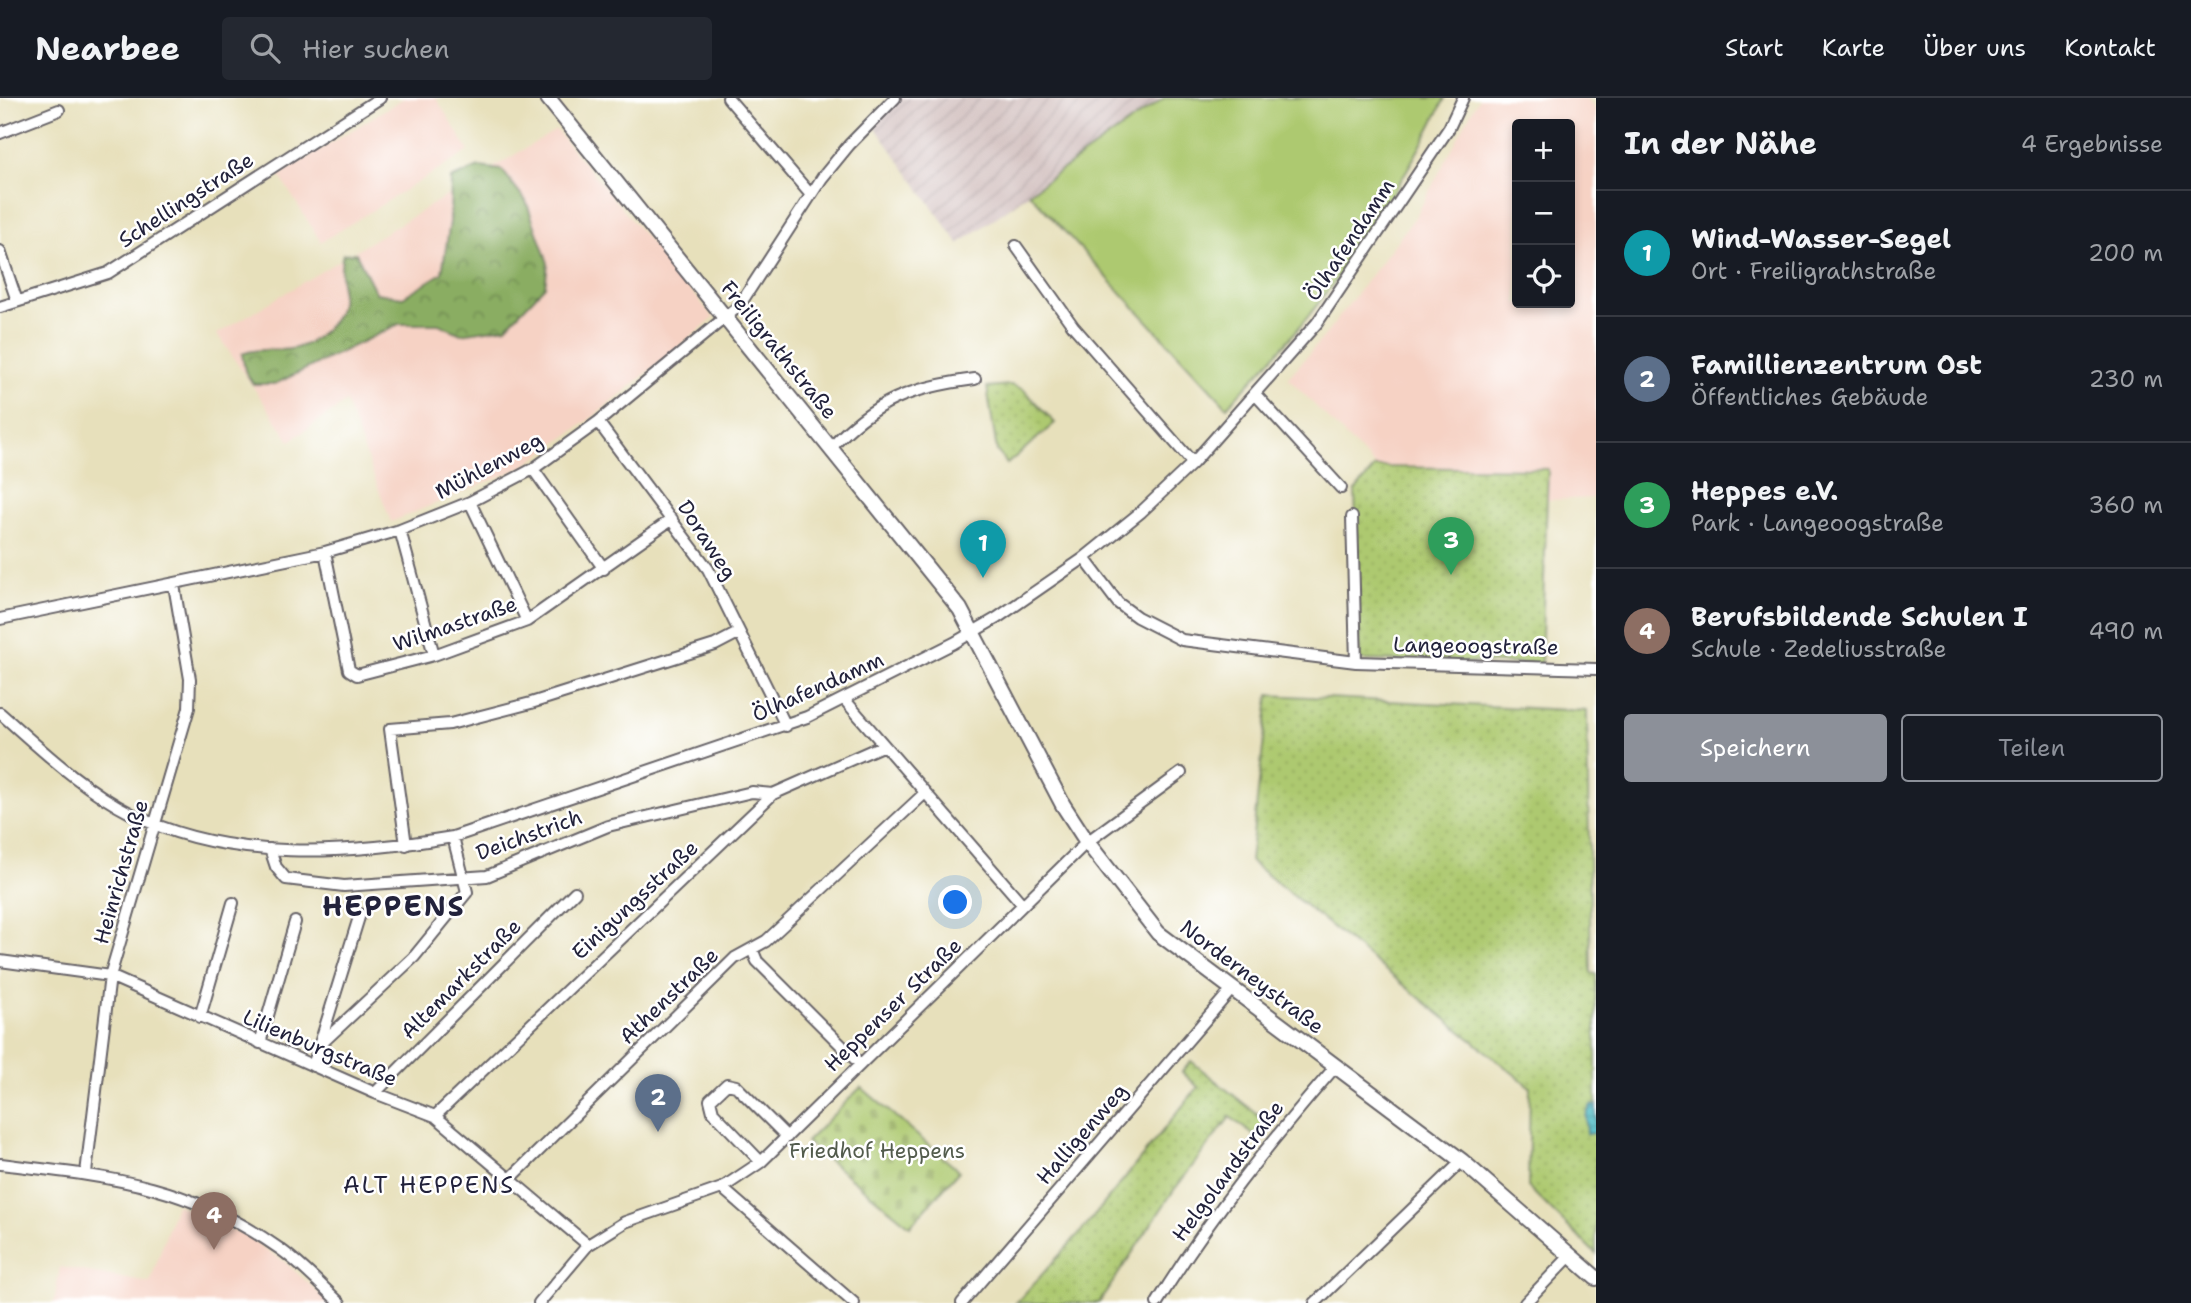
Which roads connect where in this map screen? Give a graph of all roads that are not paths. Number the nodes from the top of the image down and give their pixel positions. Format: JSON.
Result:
{"nodes":[{"id":1,"x":380,"y":98,"type":"edge"},
{"id":2,"x":548,"y":98,"type":"edge"},
{"id":3,"x":728,"y":98,"type":"edge"},
{"id":4,"x":895,"y":98,"type":"edge"},
{"id":5,"x":1463,"y":98,"type":"edge"},
{"id":6,"x":59,"y":110,"type":"dead end"},
{"id":7,"x":0,"y":133,"type":"edge"},
{"id":8,"x":811,"y":195,"type":"junction"},
{"id":9,"x":1016,"y":246,"type":"dead end"},
{"id":10,"x":0,"y":251,"type":"edge"},
{"id":11,"x":17,"y":301,"type":"junction"},
{"id":12,"x":0,"y":307,"type":"edge"},
{"id":13,"x":726,"y":318,"type":"junction"},
{"id":14,"x":975,"y":379,"type":"dead end"},
{"id":15,"x":1255,"y":394,"type":"junction"},
{"id":16,"x":598,"y":422,"type":"junction"},
{"id":17,"x":831,"y":448,"type":"junction"},
{"id":18,"x":1193,"y":463,"type":"junction"},
{"id":19,"x":533,"y":469,"type":"junction"},
{"id":20,"x":1341,"y":488,"type":"dead end"},
{"id":21,"x":470,"y":502,"type":"junction"},
{"id":22,"x":1352,"y":517,"type":"dead end"},
{"id":23,"x":672,"y":519,"type":"junction"},
{"id":24,"x":400,"y":530,"type":"junction"},
{"id":25,"x":325,"y":552,"type":"junction"},
{"id":26,"x":1084,"y":558,"type":"junction"},
{"id":27,"x":604,"y":569,"type":"junction"},
{"id":28,"x":174,"y":584,"type":"junction"},
{"id":29,"x":0,"y":619,"type":"edge"},
{"id":30,"x":527,"y":621,"type":"junction"},
{"id":31,"x":974,"y":631,"type":"junction"},
{"id":32,"x":738,"y":633,"type":"junction"},
{"id":33,"x":434,"y":655,"type":"junction"},
{"id":34,"x":1356,"y":662,"type":"junction"},
{"id":35,"x":1596,"y":669,"type":"edge"},
{"id":36,"x":844,"y":699,"type":"junction"},
{"id":37,"x":0,"y":713,"type":"edge"},
{"id":38,"x":786,"y":726,"type":"junction"},
{"id":39,"x":884,"y":745,"type":"junction"},
{"id":40,"x":1181,"y":773,"type":"dead end"},
{"id":41,"x":925,"y":793,"type":"junction"},
{"id":42,"x":774,"y":794,"type":"junction"},
{"id":43,"x":156,"y":824,"type":"junction"},
{"id":44,"x":453,"y":837,"type":"junction"},
{"id":45,"x":1087,"y":842,"type":"junction"},
{"id":46,"x":407,"y":845,"type":"junction"},
{"id":47,"x":270,"y":849,"type":"junction"},
{"id":48,"x":465,"y":877,"type":"junction"},
{"id":49,"x":575,"y":892,"type":"dead end"},
{"id":50,"x":233,"y":903,"type":"dead end"},
{"id":51,"x":1023,"y":905,"type":"junction"},
{"id":52,"x":360,"y":914,"type":"dead end"},
{"id":53,"x":295,"y":922,"type":"dead end"},
{"id":54,"x":752,"y":949,"type":"junction"},
{"id":55,"x":0,"y":961,"type":"edge"},
{"id":56,"x":110,"y":976,"type":"junction"},
{"id":57,"x":1232,"y":989,"type":"junction"},
{"id":58,"x":200,"y":1017,"type":"junction"},
{"id":59,"x":260,"y":1043,"type":"junction"},
{"id":60,"x":322,"y":1043,"type":"junction"},
{"id":61,"x":860,"y":1064,"type":"junction"},
{"id":62,"x":313,"y":1066,"type":"junction"},
{"id":63,"x":1335,"y":1067,"type":"junction"},
{"id":64,"x":375,"y":1093,"type":"junction"},
{"id":65,"x":435,"y":1116,"type":"junction"},
{"id":66,"x":787,"y":1137,"type":"junction"},
{"id":67,"x":1462,"y":1161,"type":"junction"},
{"id":68,"x":761,"y":1162,"type":"junction"},
{"id":69,"x":0,"y":1164,"type":"edge"},
{"id":70,"x":86,"y":1173,"type":"junction"},
{"id":71,"x":510,"y":1179,"type":"junction"},
{"id":72,"x":723,"y":1188,"type":"junction"},
{"id":73,"x":588,"y":1245,"type":"junction"},
{"id":74,"x":1571,"y":1255,"type":"junction"},
{"id":75,"x":1596,"y":1278,"type":"edge"},
{"id":76,"x":340,"y":1303,"type":"edge"},
{"id":77,"x":539,"y":1303,"type":"edge"},
{"id":78,"x":853,"y":1303,"type":"edge"},
{"id":79,"x":961,"y":1303,"type":"edge"},
{"id":80,"x":1157,"y":1303,"type":"edge"},
{"id":81,"x":1315,"y":1303,"type":"edge"},
{"id":82,"x":1525,"y":1303,"type":"edge"}],
"edges":[{"from":1,"to":11,"type":"street","name":"Schellingstraße"},
{"from":2,"to":13,"type":"street","name":"Freiligrathstraße"},
{"from":3,"to":8,"type":"street"},
{"from":4,"to":8,"type":"street","name":"Mühlenweg"},
{"from":5,"to":15,"type":"street","name":"Ölhafendamm"},
{"from":6,"to":7,"type":"street"},
{"from":8,"to":13,"type":"street","name":"Mühlenweg"},
{"from":9,"to":18,"type":"street"},
{"from":10,"to":11,"type":"street"},
{"from":11,"to":12,"type":"street","name":"Schellingstraße"},
{"from":13,"to":16,"type":"street","name":"Mühlenweg"},
{"from":13,"to":17,"type":"street","name":"Freiligrathstraße"},
{"from":14,"to":17,"type":"street"},
{"from":15,"to":18,"type":"street","name":"Ölhafendamm"},
{"from":15,"to":20,"type":"street"},
{"from":16,"to":19,"type":"street","name":"Mühlenweg"},
{"from":16,"to":23,"type":"street","name":"Doraweg"},
{"from":17,"to":31,"type":"street","name":"Freiligrathstraße"},
{"from":18,"to":26,"type":"street","name":"Ölhafendamm"},
{"from":19,"to":21,"type":"street","name":"Mühlenweg"},
{"from":19,"to":27,"type":"street"},
{"from":21,"to":24,"type":"street","name":"Mühlenweg"},
{"from":21,"to":30,"type":"street"},
{"from":22,"to":34,"type":"street"},
{"from":23,"to":27,"type":"street","name":"Wilmastraße"},
{"from":23,"to":32,"type":"street","name":"Doraweg"},
{"from":24,"to":25,"type":"street","name":"Mühlenweg"},
{"from":24,"to":33,"type":"street"},
{"from":25,"to":28,"type":"street","name":"Mühlenweg"},
{"from":25,"to":33,"type":"street","name":"Wilmastraße"},
{"from":26,"to":31,"type":"street","name":"Ölhafendamm"},
{"from":26,"to":34,"type":"street","name":"Langeoogstraße"},
{"from":27,"to":30,"type":"street","name":"Wilmastraße"},
{"from":28,"to":29,"type":"street","name":"Mühlenweg"},
{"from":28,"to":43,"type":"street","name":"Heinrichstraße"},
{"from":30,"to":33,"type":"street","name":"Wilmastraße"},
{"from":31,"to":36,"type":"street","name":"Ölhafendamm"},
{"from":31,"to":45,"type":"street","name":"Norderneystraße"},
{"from":32,"to":38,"type":"street","name":"Doraweg"},
{"from":32,"to":46,"type":"street"},
{"from":34,"to":35,"type":"street","name":"Langeoogstraße"},
{"from":36,"to":38,"type":"street","name":"Ölhafendamm"},
{"from":36,"to":39,"type":"street"},
{"from":37,"to":43,"type":"street","name":"Ölhafendamm"},
{"from":38,"to":44,"type":"street","name":"Ölhafendamm"},
{"from":39,"to":41,"type":"street"},
{"from":39,"to":42,"type":"street","name":"Einigungsstraße"},
{"from":40,"to":45,"type":"street","name":"Heppenser Straße"},
{"from":41,"to":51,"type":"street"},
{"from":41,"to":54,"type":"street","name":"Athenstraße"},
{"from":42,"to":48,"type":"street","name":"Deichstrich"},
{"from":42,"to":65,"type":"street","name":"Einigungsstraße"},
{"from":43,"to":47,"type":"street","name":"Ölhafendamm"},
{"from":43,"to":56,"type":"street","name":"Heinrichstraße"},
{"from":44,"to":46,"type":"street","name":"Ölhafendamm"},
{"from":44,"to":48,"type":"street"},
{"from":45,"to":51,"type":"street","name":"Heppenser Straße"},
{"from":45,"to":57,"type":"street","name":"Norderneystraße"},
{"from":46,"to":47,"type":"street","name":"Ölhafendamm"},
{"from":47,"to":48,"type":"street","name":"Deichstrich"},
{"from":48,"to":60,"type":"street"},
{"from":49,"to":64,"type":"street","name":"Altemarkstraße"},
{"from":50,"to":58,"type":"street"},
{"from":51,"to":61,"type":"street","name":"Heppenser Straße"},
{"from":52,"to":60,"type":"street"},
{"from":53,"to":59,"type":"street"},
{"from":54,"to":61,"type":"street"},
{"from":54,"to":71,"type":"street","name":"Athenstraße"},
{"from":55,"to":56,"type":"street","name":"Lilienburgstraße"},
{"from":56,"to":58,"type":"street","name":"Lilienburgstraße"},
{"from":56,"to":70,"type":"street","name":"Heinrichstraße"},
{"from":57,"to":63,"type":"street","name":"Norderneystraße"},
{"from":57,"to":79,"type":"street","name":"Halligenweg"},
{"from":58,"to":59,"type":"street","name":"Lilienburgstraße"},
{"from":59,"to":62,"type":"street","name":"Lilienburgstraße"},
{"from":60,"to":62,"type":"street"},
{"from":61,"to":66,"type":"street","name":"Heppenser Straße"},
{"from":62,"to":64,"type":"street","name":"Lilienburgstraße"},
{"from":63,"to":67,"type":"street","name":"Norderneystraße"},
{"from":63,"to":80,"type":"street","name":"Helgolandstraße"},
{"from":64,"to":65,"type":"street","name":"Lilienburgstraße"},
{"from":65,"to":71,"type":"street","name":"Lilienburgstraße"},
{"from":66,"to":68,"type":"street","name":"Heppenser Straße"},
{"from":66,"to":68,"type":"street"},
{"from":67,"to":74,"type":"street","name":"Norderneystraße"},
{"from":67,"to":81,"type":"street"},
{"from":68,"to":72,"type":"street","name":"Heppenser Straße"},
{"from":69,"to":70,"type":"street"},
{"from":70,"to":76,"type":"street"},
{"from":71,"to":73,"type":"street","name":"Lilienburgstraße"},
{"from":72,"to":73,"type":"street","name":"Heppenser Straße"},
{"from":72,"to":78,"type":"street"},
{"from":73,"to":77,"type":"street","name":"Heppenser Straße"},
{"from":74,"to":75,"type":"street","name":"Norderneystraße"},
{"from":74,"to":82,"type":"street"}]}
